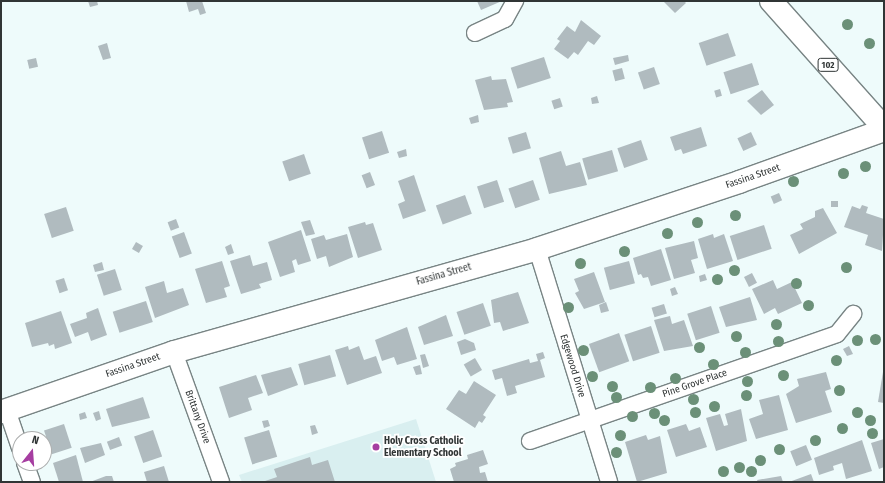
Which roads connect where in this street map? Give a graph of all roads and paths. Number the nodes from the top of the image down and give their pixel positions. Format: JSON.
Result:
{"nodes":[{"id":1,"x":514,"y":1,"type":"edge"},
{"id":2,"x":771,"y":1,"type":"edge"},
{"id":3,"x":475,"y":33,"type":"dead end"},
{"id":4,"x":884,"y":129,"type":"edge"},
{"id":5,"x":537,"y":249,"type":"junction"},
{"id":6,"x":853,"y":314,"type":"dead end"},
{"id":7,"x":174,"y":352,"type":"junction"},
{"id":8,"x":4,"y":411,"type":"edge"},
{"id":9,"x":588,"y":421,"type":"junction"},
{"id":10,"x":13,"y":431,"type":"edge"},
{"id":11,"x":530,"y":442,"type":"dead end"},
{"id":12,"x":28,"y":471,"type":"edge"},
{"id":13,"x":32,"y":482,"type":"edge"},
{"id":14,"x":221,"y":482,"type":"edge"},
{"id":15,"x":609,"y":482,"type":"edge"}],
"edges":[{"from":1,"to":3,"type":"street"},
{"from":2,"to":4,"type":"street","number":"102"},
{"from":4,"to":5,"type":"street","name":"Fassina Street"},
{"from":5,"to":7,"type":"street","name":"Fassina Street"},
{"from":5,"to":9,"type":"street","name":"Edgewood Drive"},
{"from":6,"to":9,"type":"street","name":"Pine Grove Place"},
{"from":7,"to":8,"type":"street","name":"Fassina Street"},
{"from":7,"to":14,"type":"street","name":"Brittany Drive"},
{"from":8,"to":10,"type":"street"},
{"from":9,"to":11,"type":"street","name":"Pine Grove Place"},
{"from":9,"to":15,"type":"street","name":"Edgewood Drive"},
{"from":12,"to":13,"type":"street"}]}
